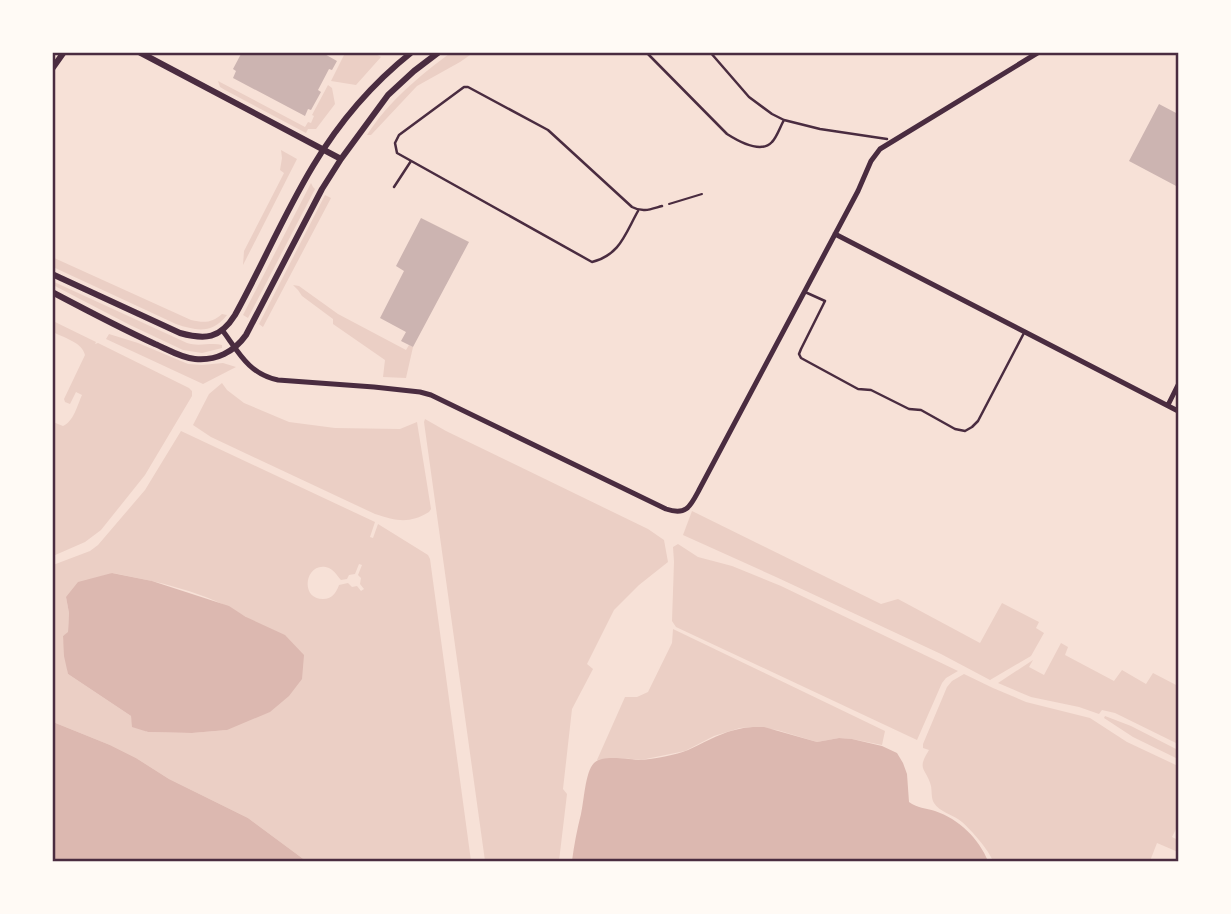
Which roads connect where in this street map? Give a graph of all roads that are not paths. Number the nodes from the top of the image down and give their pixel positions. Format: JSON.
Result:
{"nodes":[{"id":1,"x":64,"y":52,"type":"edge"},
{"id":2,"x":139,"y":52,"type":"edge"},
{"id":3,"x":412,"y":52,"type":"edge"},
{"id":4,"x":439,"y":52,"type":"edge"},
{"id":5,"x":646,"y":52,"type":"edge"},
{"id":6,"x":710,"y":52,"type":"edge"},
{"id":7,"x":1039,"y":52,"type":"edge"},
{"id":8,"x":52,"y":69,"type":"edge"},
{"id":9,"x":784,"y":120,"type":"junction"},
{"id":10,"x":887,"y":139,"type":"dead end"},
{"id":11,"x":323,"y":150,"type":"junction"},
{"id":12,"x":341,"y":159,"type":"junction"},
{"id":13,"x":411,"y":161,"type":"junction"},
{"id":14,"x":394,"y":187,"type":"dead end"},
{"id":15,"x":662,"y":206,"type":"road end"},
{"id":16,"x":638,"y":211,"type":"junction"},
{"id":17,"x":835,"y":234,"type":"junction"},
{"id":18,"x":52,"y":274,"type":"edge"},
{"id":19,"x":804,"y":291,"type":"junction"},
{"id":20,"x":52,"y":292,"type":"edge"},
{"id":21,"x":222,"y":331,"type":"junction"},
{"id":22,"x":1025,"y":331,"type":"junction"},
{"id":23,"x":236,"y":348,"type":"junction"},
{"id":24,"x":1178,"y":385,"type":"edge"},
{"id":25,"x":1168,"y":405,"type":"junction"},
{"id":26,"x":1178,"y":411,"type":"edge"}],
"edges":[{"from":1,"to":8,"type":"street"},
{"from":2,"to":11,"type":"street"},
{"from":3,"to":11,"type":"street"},
{"from":4,"to":12,"type":"street"},
{"from":5,"to":9,"type":"lane"},
{"from":6,"to":9,"type":"lane"},
{"from":7,"to":17,"type":"street"},
{"from":9,"to":10,"type":"lane"},
{"from":11,"to":12,"type":"street"},
{"from":11,"to":21,"type":"street"},
{"from":12,"to":23,"type":"street"},
{"from":13,"to":14,"type":"lane"},
{"from":13,"to":16,"type":"lane"},
{"from":13,"to":16,"type":"lane"},
{"from":15,"to":16,"type":"lane"},
{"from":17,"to":19,"type":"street"},
{"from":17,"to":22,"type":"street"},
{"from":18,"to":21,"type":"street"},
{"from":19,"to":22,"type":"lane"},
{"from":19,"to":23,"type":"street"},
{"from":20,"to":23,"type":"street"},
{"from":21,"to":23,"type":"street"},
{"from":22,"to":25,"type":"street"},
{"from":24,"to":25,"type":"street"},
{"from":25,"to":26,"type":"street"}]}
